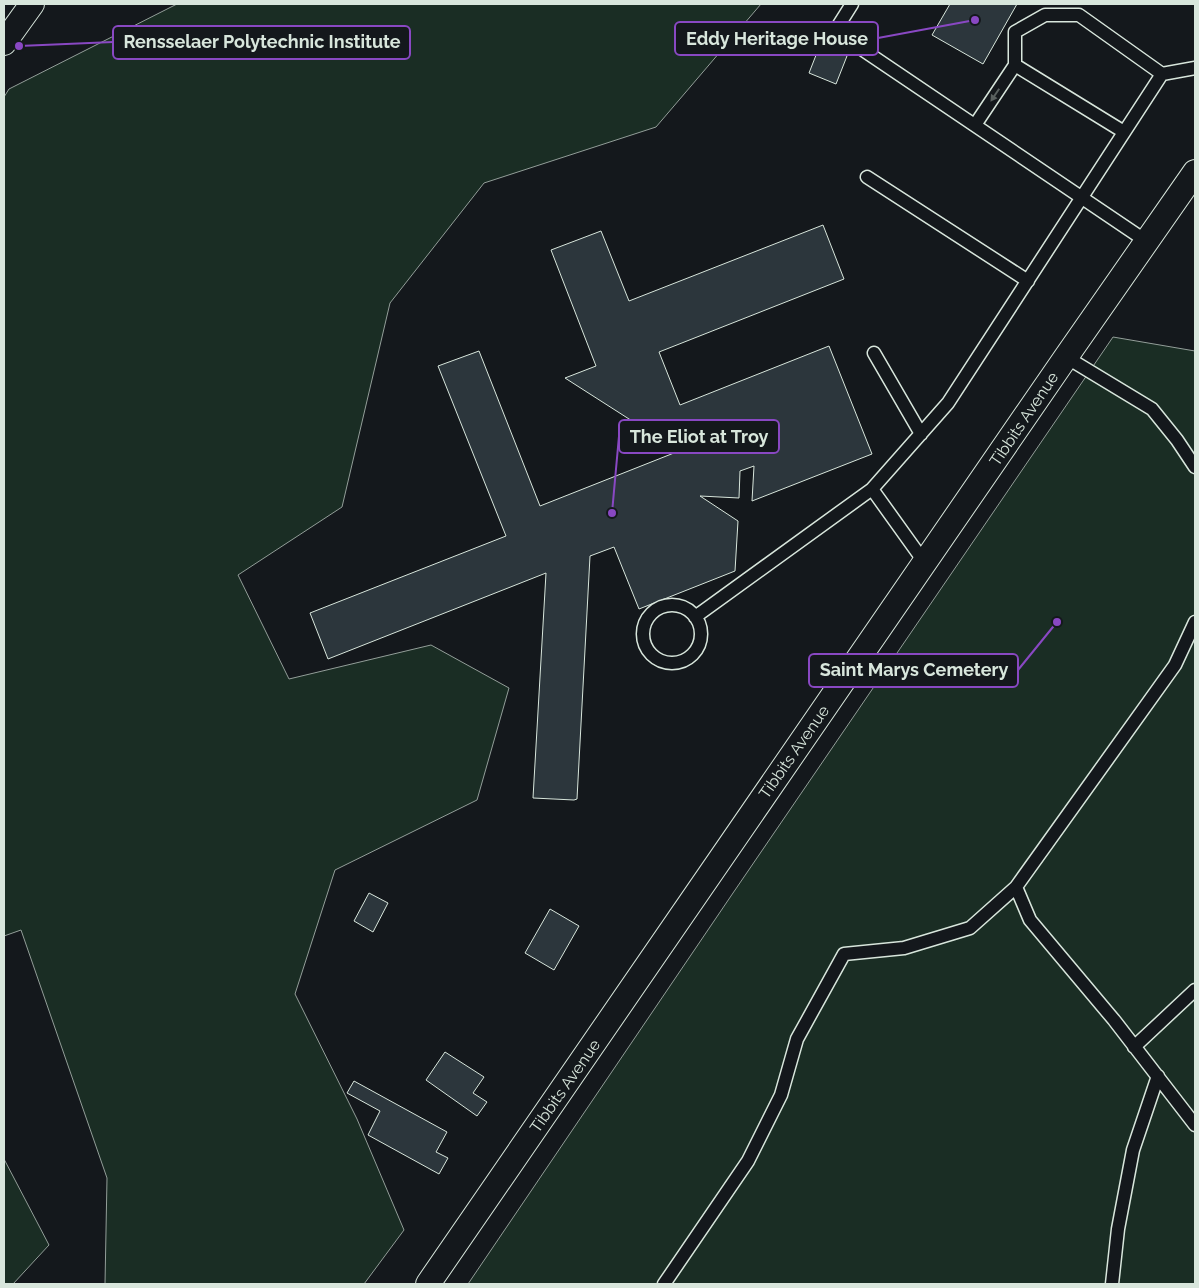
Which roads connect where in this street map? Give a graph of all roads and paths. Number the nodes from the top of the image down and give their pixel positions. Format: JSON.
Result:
{"nodes":[{"id":1,"x":32,"y":4,"type":"edge"},
{"id":2,"x":852,"y":4,"type":"edge"},
{"id":3,"x":4,"y":43,"type":"edge"},
{"id":4,"x":1015,"y":65,"type":"junction"},
{"id":5,"x":1195,"y":68,"type":"edge"},
{"id":6,"x":1162,"y":74,"type":"junction"},
{"id":7,"x":974,"y":125,"type":"junction"},
{"id":8,"x":1124,"y":132,"type":"junction"},
{"id":9,"x":1195,"y":172,"type":"edge"},
{"id":10,"x":867,"y":178,"type":"dead end"},
{"id":11,"x":1082,"y":198,"type":"junction"},
{"id":12,"x":1146,"y":241,"type":"junction"},
{"id":13,"x":1028,"y":281,"type":"junction"},
{"id":14,"x":874,"y":353,"type":"dead end"},
{"id":15,"x":1066,"y":357,"type":"junction"},
{"id":16,"x":921,"y":434,"type":"junction"},
{"id":17,"x":1195,"y":467,"type":"edge"},
{"id":18,"x":872,"y":489,"type":"junction"},
{"id":19,"x":925,"y":563,"type":"junction"},
{"id":20,"x":695,"y":617,"type":"junction"},
{"id":21,"x":1195,"y":622,"type":"edge"},
{"id":22,"x":1016,"y":887,"type":"junction"},
{"id":23,"x":1195,"y":990,"type":"edge"},
{"id":24,"x":1134,"y":1047,"type":"junction"},
{"id":25,"x":1158,"y":1076,"type":"junction"},
{"id":26,"x":1195,"y":1125,"type":"edge"},
{"id":27,"x":428,"y":1284,"type":"edge"},
{"id":28,"x":664,"y":1284,"type":"edge"},
{"id":29,"x":1112,"y":1284,"type":"edge"}],
"edges":[{"from":1,"to":3,"type":"street"},
{"from":2,"to":7,"type":"lane"},
{"from":4,"to":6,"type":"lane"},
{"from":4,"to":7,"type":"lane","one_way":true},
{"from":4,"to":8,"type":"lane"},
{"from":5,"to":6,"type":"lane"},
{"from":6,"to":8,"type":"lane"},
{"from":7,"to":11,"type":"lane"},
{"from":8,"to":11,"type":"lane"},
{"from":9,"to":12,"type":"street","name":"Tibbits Avenue"},
{"from":10,"to":13,"type":"lane"},
{"from":11,"to":12,"type":"lane"},
{"from":11,"to":13,"type":"lane"},
{"from":12,"to":15,"type":"street","name":"Tibbits Avenue"},
{"from":13,"to":16,"type":"lane"},
{"from":14,"to":16,"type":"lane"},
{"from":15,"to":17,"type":"lane"},
{"from":15,"to":19,"type":"street","name":"Tibbits Avenue"},
{"from":16,"to":18,"type":"lane"},
{"from":18,"to":19,"type":"lane"},
{"from":18,"to":20,"type":"lane"},
{"from":19,"to":27,"type":"street","name":"Tibbits Avenue"},
{"from":20,"to":20,"type":"lane"},
{"from":21,"to":22,"type":"lane"},
{"from":22,"to":24,"type":"lane"},
{"from":22,"to":28,"type":"lane"},
{"from":23,"to":24,"type":"lane"},
{"from":24,"to":25,"type":"lane"},
{"from":25,"to":26,"type":"lane"},
{"from":25,"to":29,"type":"lane"}]}
